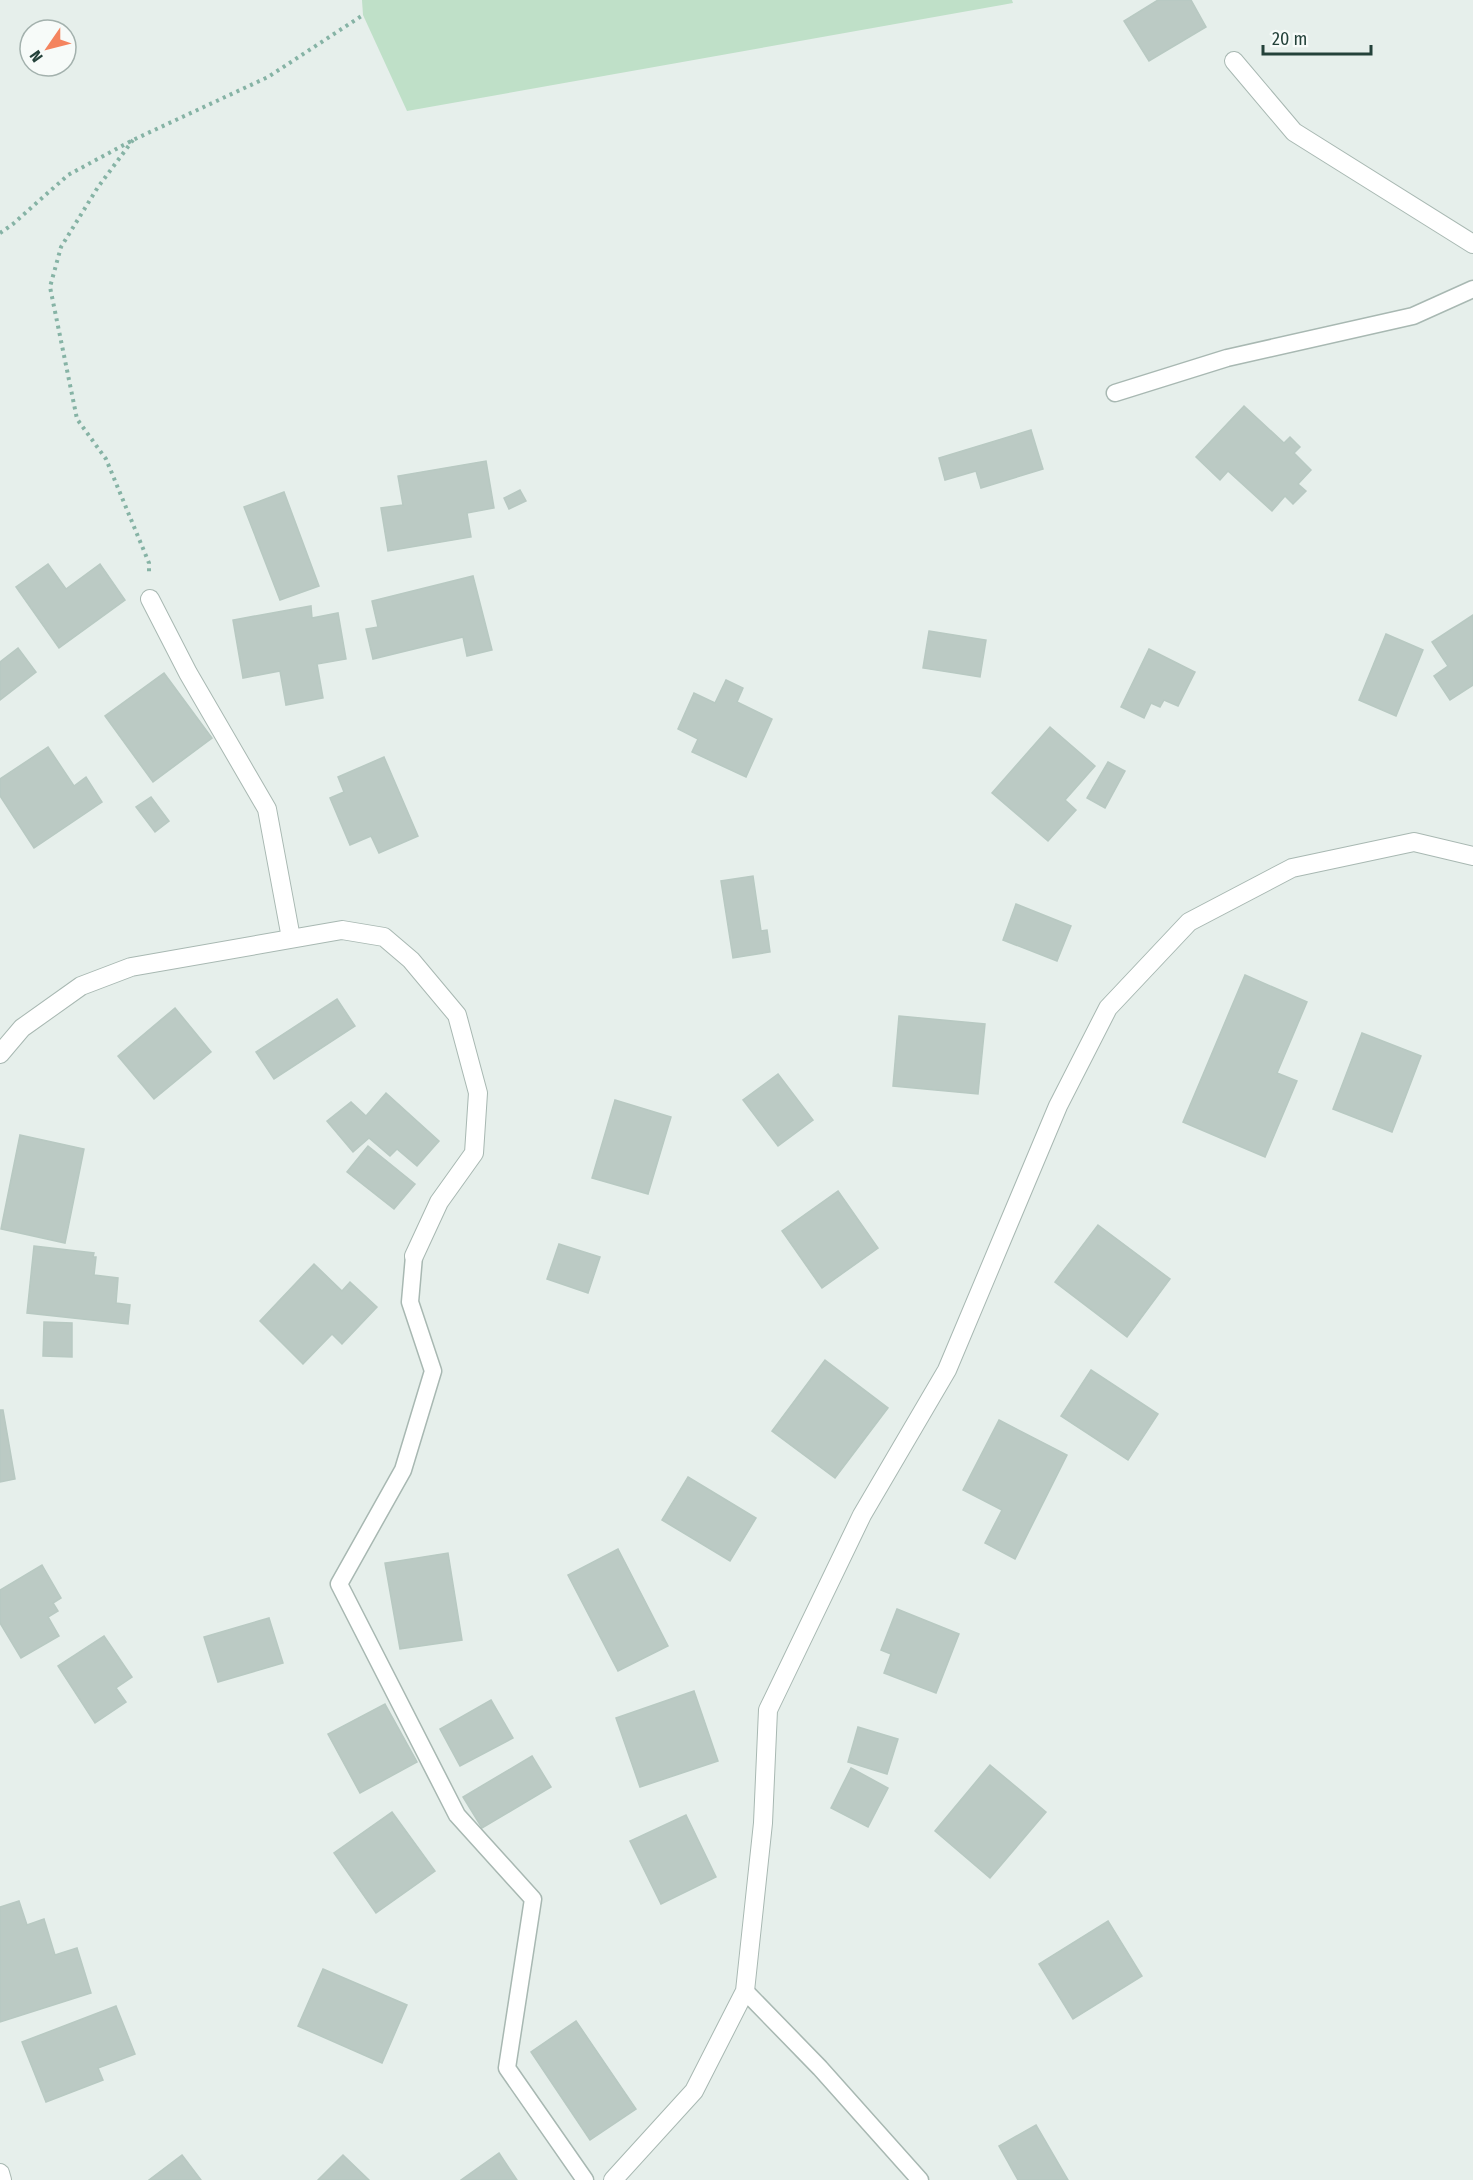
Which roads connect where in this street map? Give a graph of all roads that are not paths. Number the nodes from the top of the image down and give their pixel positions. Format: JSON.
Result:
{"nodes":[{"id":1,"x":1234,"y":61,"type":"dead end"},
{"id":2,"x":1473,"y":244,"type":"edge"},
{"id":3,"x":1473,"y":289,"type":"edge"},
{"id":4,"x":1115,"y":393,"type":"dead end"},
{"id":5,"x":150,"y":599,"type":"road end"},
{"id":6,"x":1473,"y":856,"type":"edge"},
{"id":7,"x":291,"y":938,"type":"junction"},
{"id":8,"x":0,"y":1054,"type":"edge"},
{"id":9,"x":414,"y":1256,"type":"joint"},
{"id":10,"x":745,"y":1991,"type":"junction"},
{"id":11,"x":0,"y":2173,"type":"edge"},
{"id":12,"x":2,"y":2180,"type":"edge"},
{"id":13,"x":585,"y":2180,"type":"edge"},
{"id":14,"x":614,"y":2180,"type":"edge"},
{"id":15,"x":920,"y":2180,"type":"edge"}],
"edges":[{"from":1,"to":2,"type":"street"},
{"from":3,"to":4,"type":"lane"},
{"from":5,"to":7,"type":"street"},
{"from":6,"to":10,"type":"street"},
{"from":7,"to":8,"type":"street"},
{"from":7,"to":9,"type":"street"},
{"from":9,"to":13,"type":"lane"},
{"from":10,"to":14,"type":"street"},
{"from":10,"to":15,"type":"lane"},
{"from":11,"to":12,"type":"street"}]}
